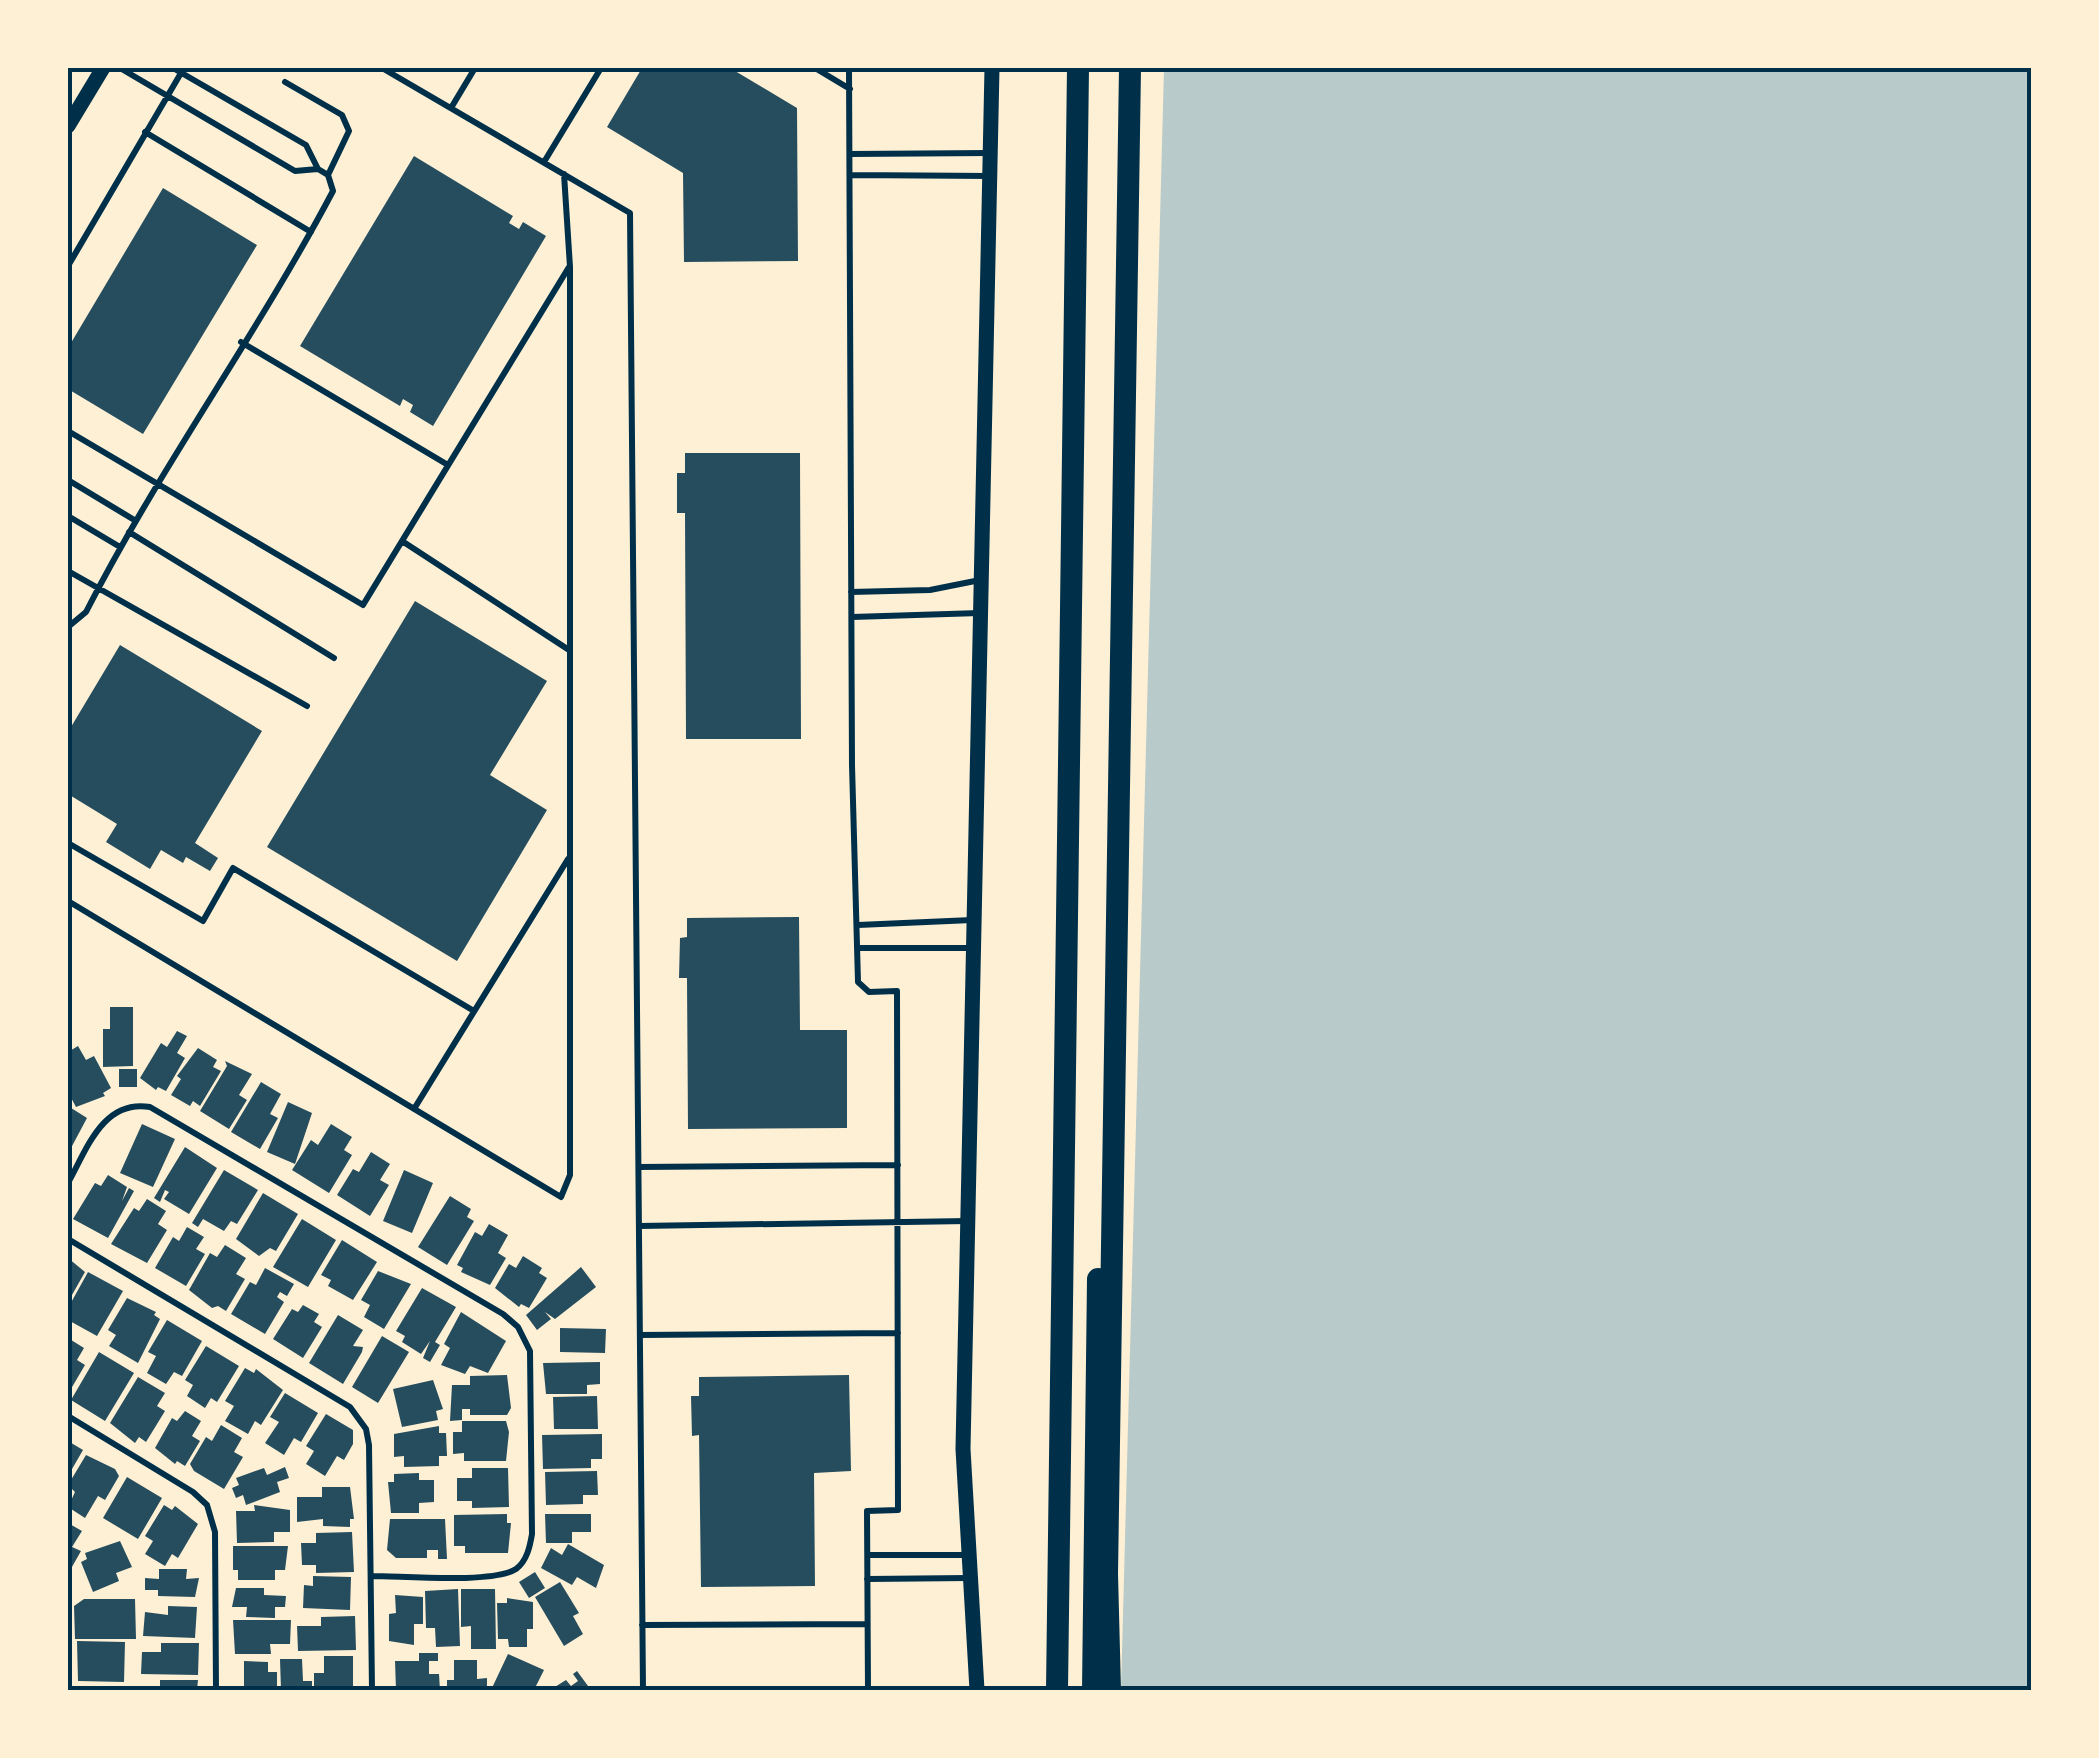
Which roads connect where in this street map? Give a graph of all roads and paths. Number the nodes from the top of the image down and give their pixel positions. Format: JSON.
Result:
{"nodes":[{"id":1,"x":103,"y":68,"type":"edge"},
{"id":2,"x":120,"y":68,"type":"edge"},
{"id":3,"x":173,"y":68,"type":"edge"},
{"id":4,"x":382,"y":68,"type":"edge"},
{"id":5,"x":476,"y":68,"type":"edge"},
{"id":6,"x":601,"y":68,"type":"edge"},
{"id":7,"x":814,"y":68,"type":"edge"},
{"id":8,"x":849,"y":68,"type":"edge"},
{"id":9,"x":992,"y":68,"type":"edge"},
{"id":10,"x":1078,"y":68,"type":"edge"},
{"id":11,"x":1130,"y":68,"type":"edge"},
{"id":12,"x":181,"y":73,"type":"junction"},
{"id":13,"x":284,"y":82,"type":"dead end"},
{"id":14,"x":850,"y":88,"type":"junction"},
{"id":15,"x":167,"y":95,"type":"junction"},
{"id":16,"x":451,"y":108,"type":"junction"},
{"id":17,"x":68,"y":126,"type":"edge"},
{"id":18,"x":145,"y":132,"type":"junction"},
{"id":19,"x":990,"y":152,"type":"junction"},
{"id":20,"x":850,"y":154,"type":"junction"},
{"id":21,"x":544,"y":162,"type":"junction"},
{"id":22,"x":318,"y":169,"type":"junction"},
{"id":23,"x":564,"y":174,"type":"junction"},
{"id":24,"x":328,"y":175,"type":"junction"},
{"id":25,"x":850,"y":176,"type":"junction"},
{"id":26,"x":990,"y":176,"type":"junction"},
{"id":27,"x":311,"y":232,"type":"junction"},
{"id":28,"x":68,"y":266,"type":"edge"},
{"id":29,"x":570,"y":266,"type":"junction"},
{"id":30,"x":242,"y":342,"type":"junction"},
{"id":31,"x":68,"y":430,"type":"edge"},
{"id":32,"x":448,"y":465,"type":"junction"},
{"id":33,"x":68,"y":480,"type":"edge"},
{"id":34,"x":158,"y":484,"type":"junction"},
{"id":35,"x":68,"y":516,"type":"edge"},
{"id":36,"x":136,"y":521,"type":"junction"},
{"id":37,"x":129,"y":532,"type":"junction"},
{"id":38,"x":402,"y":541,"type":"junction"},
{"id":39,"x":120,"y":547,"type":"junction"},
{"id":40,"x":68,"y":571,"type":"edge"},
{"id":41,"x":981,"y":580,"type":"junction"},
{"id":42,"x":98,"y":588,"type":"junction"},
{"id":43,"x":852,"y":592,"type":"junction"},
{"id":44,"x":980,"y":614,"type":"junction"},
{"id":45,"x":852,"y":617,"type":"junction"},
{"id":46,"x":68,"y":627,"type":"edge"},
{"id":47,"x":570,"y":651,"type":"junction"},
{"id":48,"x":334,"y":658,"type":"dead end"},
{"id":49,"x":307,"y":706,"type":"dead end"},
{"id":50,"x":68,"y":843,"type":"edge"},
{"id":51,"x":570,"y":856,"type":"junction"},
{"id":52,"x":68,"y":902,"type":"edge"},
{"id":53,"x":974,"y":920,"type":"junction"},
{"id":54,"x":858,"y":926,"type":"junction"},
{"id":55,"x":858,"y":948,"type":"junction"},
{"id":56,"x":973,"y":948,"type":"junction"},
{"id":57,"x":474,"y":1011,"type":"junction"},
{"id":58,"x":414,"y":1109,"type":"junction"},
{"id":59,"x":898,"y":1165,"type":"junction"},
{"id":60,"x":639,"y":1167,"type":"junction"},
{"id":61,"x":68,"y":1182,"type":"edge"},
{"id":62,"x":968,"y":1220,"type":"junction"},
{"id":63,"x":898,"y":1222,"type":"junction"},
{"id":64,"x":639,"y":1226,"type":"junction"},
{"id":65,"x":1113,"y":1230,"type":"junction"},
{"id":66,"x":68,"y":1240,"type":"edge"},
{"id":67,"x":898,"y":1333,"type":"junction"},
{"id":68,"x":640,"y":1335,"type":"junction"},
{"id":69,"x":68,"y":1416,"type":"edge"},
{"id":70,"x":867,"y":1555,"type":"junction"},
{"id":71,"x":966,"y":1555,"type":"junction"},
{"id":72,"x":372,"y":1576,"type":"junction"},
{"id":73,"x":968,"y":1578,"type":"junction"},
{"id":74,"x":867,"y":1579,"type":"junction"},
{"id":75,"x":867,"y":1624,"type":"junction"},
{"id":76,"x":642,"y":1625,"type":"junction"},
{"id":77,"x":216,"y":1690,"type":"edge"},
{"id":78,"x":372,"y":1690,"type":"edge"},
{"id":79,"x":643,"y":1690,"type":"edge"},
{"id":80,"x":868,"y":1690,"type":"edge"},
{"id":81,"x":977,"y":1690,"type":"edge"},
{"id":82,"x":1057,"y":1690,"type":"edge"},
{"id":83,"x":1092,"y":1690,"type":"edge"},
{"id":84,"x":1110,"y":1690,"type":"edge"}],
"edges":[{"from":1,"to":17,"type":"street"},
{"from":2,"to":15,"type":"lane"},
{"from":3,"to":12,"type":"lane"},
{"from":4,"to":16,"type":"lane"},
{"from":5,"to":16,"type":"lane"},
{"from":6,"to":21,"type":"lane"},
{"from":7,"to":14,"type":"lane"},
{"from":8,"to":14,"type":"lane"},
{"from":9,"to":19,"type":"street"},
{"from":10,"to":82,"type":"highway"},
{"from":11,"to":65,"type":"highway"},
{"from":12,"to":15,"type":"lane"},
{"from":12,"to":22,"type":"lane"},
{"from":13,"to":24,"type":"lane"},
{"from":14,"to":20,"type":"lane"},
{"from":15,"to":18,"type":"lane"},
{"from":15,"to":22,"type":"lane"},
{"from":16,"to":21,"type":"lane"},
{"from":18,"to":27,"type":"lane"},
{"from":18,"to":28,"type":"lane"},
{"from":19,"to":20,"type":"lane"},
{"from":19,"to":26,"type":"street"},
{"from":20,"to":25,"type":"lane"},
{"from":21,"to":23,"type":"lane"},
{"from":22,"to":24,"type":"lane"},
{"from":23,"to":29,"type":"lane"},
{"from":23,"to":60,"type":"lane"},
{"from":24,"to":27,"type":"lane"},
{"from":25,"to":26,"type":"lane"},
{"from":25,"to":43,"type":"lane"},
{"from":26,"to":41,"type":"street"},
{"from":27,"to":30,"type":"lane"},
{"from":29,"to":32,"type":"lane"},
{"from":29,"to":47,"type":"lane"},
{"from":30,"to":32,"type":"lane"},
{"from":30,"to":34,"type":"lane"},
{"from":31,"to":34,"type":"lane"},
{"from":32,"to":38,"type":"lane"},
{"from":33,"to":36,"type":"lane"},
{"from":34,"to":36,"type":"lane"},
{"from":34,"to":38,"type":"lane"},
{"from":35,"to":39,"type":"lane"},
{"from":36,"to":37,"type":"lane"},
{"from":37,"to":39,"type":"lane"},
{"from":37,"to":48,"type":"lane"},
{"from":38,"to":47,"type":"lane"},
{"from":39,"to":42,"type":"lane"},
{"from":40,"to":42,"type":"lane"},
{"from":41,"to":43,"type":"lane"},
{"from":41,"to":44,"type":"street"},
{"from":42,"to":46,"type":"lane"},
{"from":42,"to":49,"type":"lane"},
{"from":43,"to":45,"type":"lane"},
{"from":44,"to":45,"type":"lane"},
{"from":44,"to":53,"type":"street"},
{"from":45,"to":54,"type":"lane"},
{"from":47,"to":51,"type":"lane"},
{"from":50,"to":57,"type":"lane"},
{"from":51,"to":57,"type":"lane"},
{"from":51,"to":58,"type":"lane"},
{"from":52,"to":58,"type":"lane"},
{"from":53,"to":54,"type":"lane"},
{"from":53,"to":56,"type":"street"},
{"from":54,"to":55,"type":"lane"},
{"from":55,"to":56,"type":"lane"},
{"from":55,"to":59,"type":"lane"},
{"from":56,"to":62,"type":"street"},
{"from":57,"to":58,"type":"lane"},
{"from":59,"to":60,"type":"lane"},
{"from":59,"to":63,"type":"lane"},
{"from":60,"to":64,"type":"lane"},
{"from":61,"to":72,"type":"lane"},
{"from":62,"to":63,"type":"lane"},
{"from":62,"to":71,"type":"street"},
{"from":63,"to":64,"type":"lane"},
{"from":63,"to":67,"type":"lane"},
{"from":64,"to":68,"type":"lane"},
{"from":65,"to":83,"type":"highway"},
{"from":65,"to":84,"type":"highway"},
{"from":66,"to":72,"type":"lane"},
{"from":67,"to":68,"type":"lane"},
{"from":67,"to":70,"type":"lane"},
{"from":68,"to":76,"type":"lane"},
{"from":69,"to":77,"type":"lane"},
{"from":70,"to":71,"type":"lane"},
{"from":70,"to":74,"type":"lane"},
{"from":71,"to":73,"type":"street"},
{"from":72,"to":78,"type":"lane"},
{"from":73,"to":74,"type":"lane"},
{"from":73,"to":81,"type":"street"},
{"from":74,"to":75,"type":"lane"},
{"from":75,"to":76,"type":"lane"},
{"from":75,"to":80,"type":"lane"},
{"from":76,"to":79,"type":"lane"}]}
